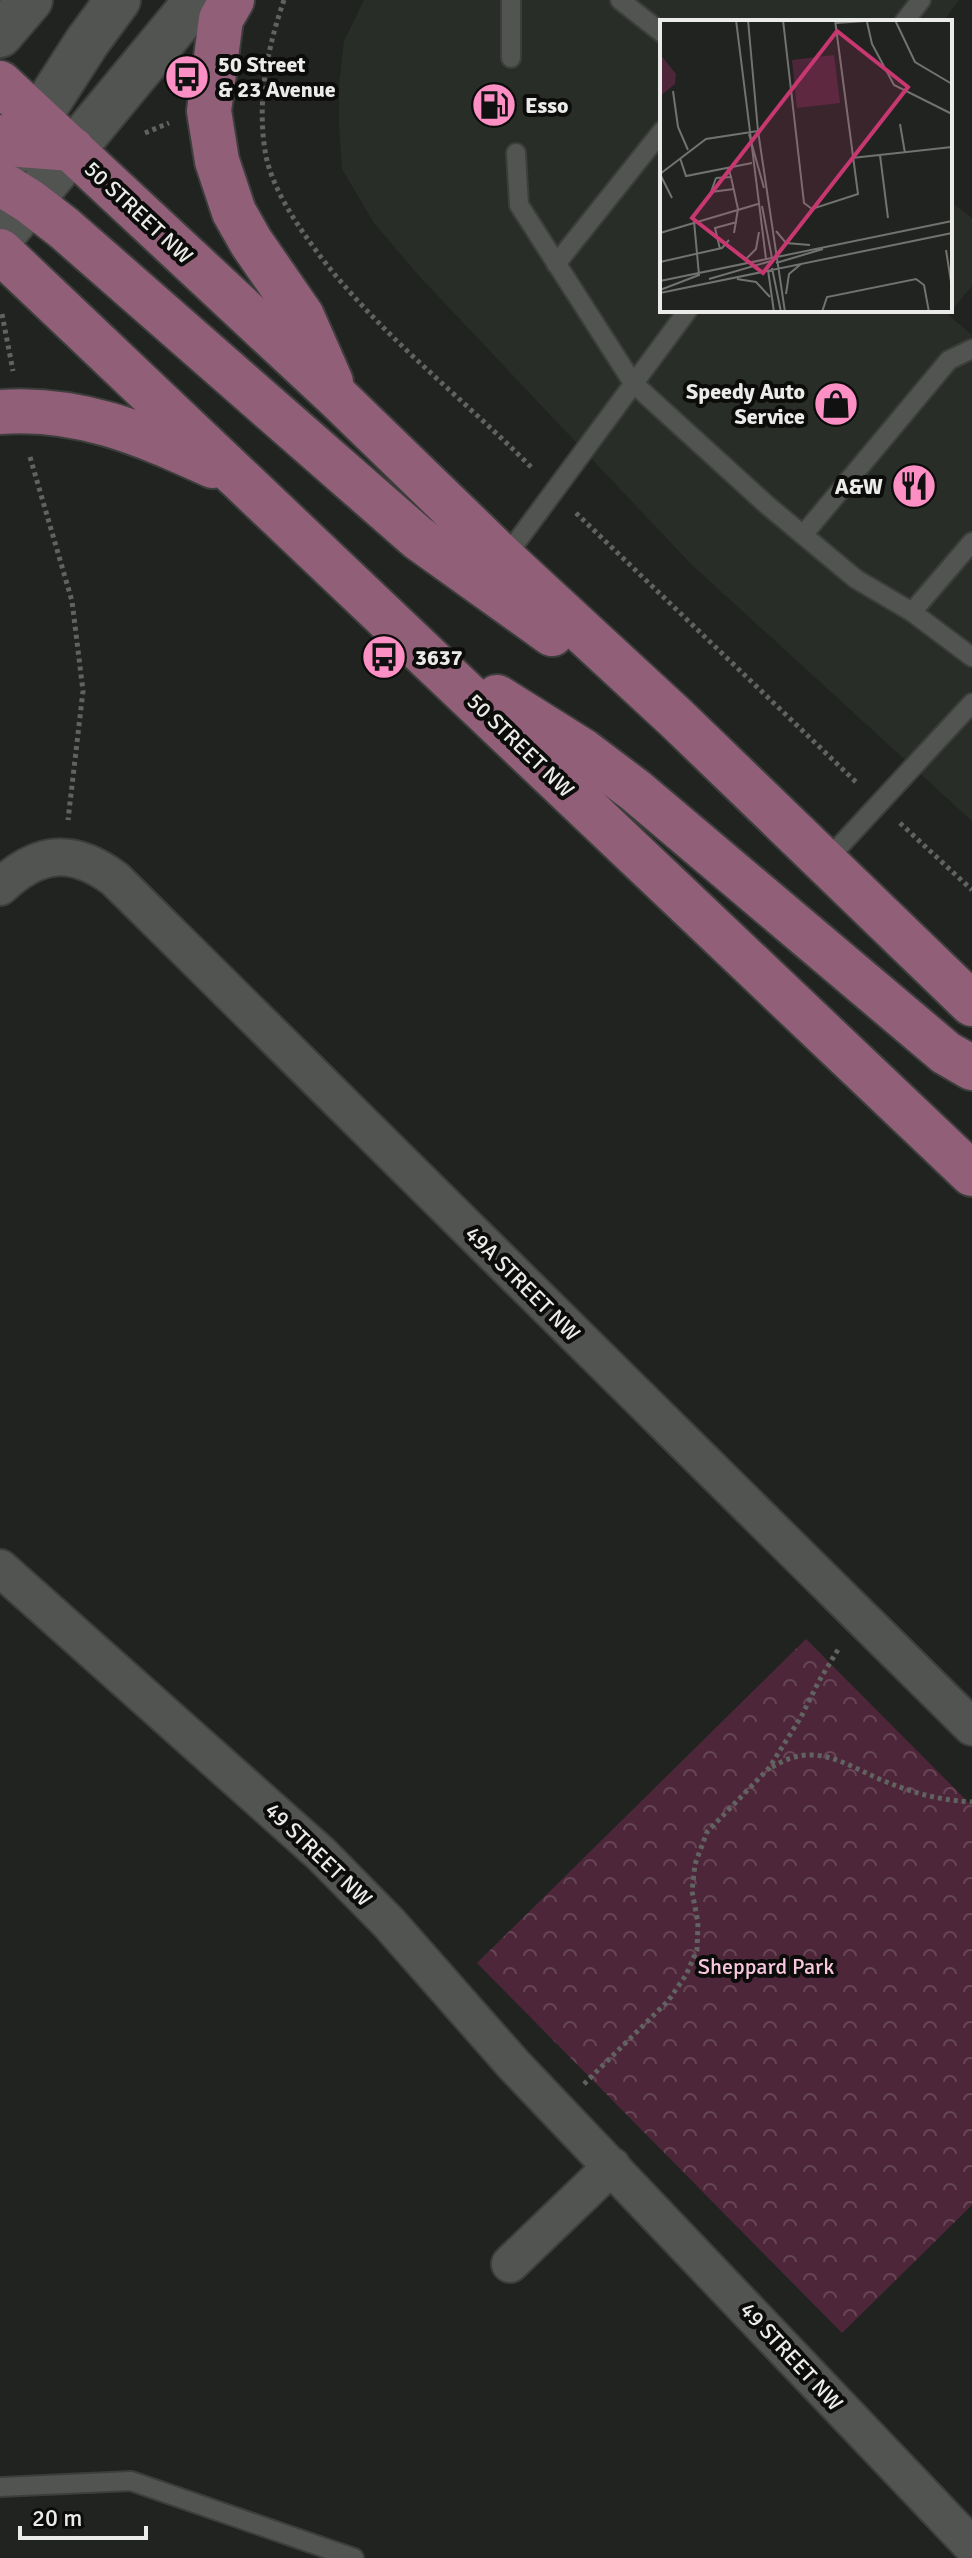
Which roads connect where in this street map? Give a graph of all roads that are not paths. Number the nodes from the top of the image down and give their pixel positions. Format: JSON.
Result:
{"nodes":[{"id":1,"x":30,"y":0,"type":"edge"},
{"id":2,"x":118,"y":0,"type":"edge"},
{"id":3,"x":197,"y":0,"type":"edge"},
{"id":4,"x":232,"y":0,"type":"edge"},
{"id":5,"x":511,"y":0,"type":"edge"},
{"id":6,"x":620,"y":0,"type":"edge"},
{"id":7,"x":921,"y":0,"type":"edge"},
{"id":8,"x":906,"y":20,"type":"edge"},
{"id":9,"x":660,"y":31,"type":"edge"},
{"id":10,"x":0,"y":35,"type":"edge"},
{"id":11,"x":511,"y":58,"type":"dead end"},
{"id":12,"x":0,"y":83,"type":"edge"},
{"id":13,"x":660,"y":134,"type":"edge"},
{"id":14,"x":72,"y":149,"type":"junction"},
{"id":15,"x":516,"y":153,"type":"dead end"},
{"id":16,"x":14,"y":161,"type":"edge"},
{"id":17,"x":0,"y":238,"type":"edge"},
{"id":18,"x":0,"y":251,"type":"edge"},
{"id":19,"x":556,"y":264,"type":"junction"},
{"id":20,"x":686,"y":312,"type":"edge"},
{"id":21,"x":972,"y":349,"type":"edge"},
{"id":22,"x":633,"y":383,"type":"junction"},
{"id":23,"x":7,"y":393,"type":"edge"},
{"id":24,"x":338,"y":398,"type":"junction"},
{"id":25,"x":244,"y":481,"type":"junction"},
{"id":26,"x":803,"y":535,"type":"junction"},
{"id":27,"x":972,"y":542,"type":"edge"},
{"id":28,"x":504,"y":559,"type":"junction"},
{"id":29,"x":912,"y":612,"type":"junction"},
{"id":30,"x":414,"y":644,"type":"junction"},
{"id":31,"x":972,"y":657,"type":"edge"},
{"id":32,"x":972,"y":703,"type":"edge"},
{"id":33,"x":686,"y":727,"type":"junction"},
{"id":34,"x":825,"y":862,"type":"junction"},
{"id":35,"x":0,"y":887,"type":"edge"},
{"id":36,"x":972,"y":1004,"type":"edge"},
{"id":37,"x":972,"y":1068,"type":"edge"},
{"id":38,"x":972,"y":1174,"type":"edge"},
{"id":39,"x":2,"y":1573,"type":"edge"},
{"id":40,"x":972,"y":1727,"type":"edge"},
{"id":41,"x":612,"y":2166,"type":"junction"},
{"id":42,"x":510,"y":2264,"type":"dead end"},
{"id":43,"x":0,"y":2487,"type":"edge"},
{"id":44,"x":972,"y":2546,"type":"edge"},
{"id":45,"x":354,"y":2558,"type":"edge"}],
"edges":[{"from":1,"to":10,"type":"main road"},
{"from":2,"to":16,"type":"main road"},
{"from":3,"to":14,"type":"main road"},
{"from":4,"to":24,"type":"main road"},
{"from":5,"to":11,"type":"lane"},
{"from":6,"to":9,"type":"lane"},
{"from":7,"to":8,"type":"lane"},
{"from":12,"to":16,"type":"main road","name":"50 STREET NW"},
{"from":13,"to":19,"type":"lane"},
{"from":14,"to":16,"type":"main road","name":"50 STREET NW"},
{"from":14,"to":16,"type":"main road"},
{"from":14,"to":24,"type":"main road","name":"50 STREET NW"},
{"from":15,"to":19,"type":"lane"},
{"from":16,"to":17,"type":"main road"},
{"from":16,"to":33,"type":"main road"},
{"from":18,"to":25,"type":"main road","name":"50 STREET NW"},
{"from":19,"to":22,"type":"lane"},
{"from":20,"to":22,"type":"lane"},
{"from":21,"to":26,"type":"lane"},
{"from":22,"to":26,"type":"lane"},
{"from":22,"to":28,"type":"lane"},
{"from":23,"to":25,"type":"main road"},
{"from":24,"to":28,"type":"main road","name":"50 STREET NW"},
{"from":25,"to":30,"type":"main road","name":"50 STREET NW"},
{"from":26,"to":29,"type":"lane"},
{"from":27,"to":29,"type":"lane"},
{"from":28,"to":33,"type":"main road","name":"50 STREET NW"},
{"from":29,"to":31,"type":"lane"},
{"from":30,"to":37,"type":"main road"},
{"from":30,"to":38,"type":"main road","name":"50 STREET NW"},
{"from":32,"to":34,"type":"lane"},
{"from":33,"to":34,"type":"main road","name":"50 STREET NW"},
{"from":34,"to":36,"type":"main road","name":"50 STREET NW"},
{"from":35,"to":40,"type":"street","name":"49A STREET NW"},
{"from":39,"to":41,"type":"street","name":"49 STREET NW"},
{"from":41,"to":42,"type":"street"},
{"from":41,"to":44,"type":"street","name":"49 STREET NW"},
{"from":43,"to":45,"type":"lane"}]}
